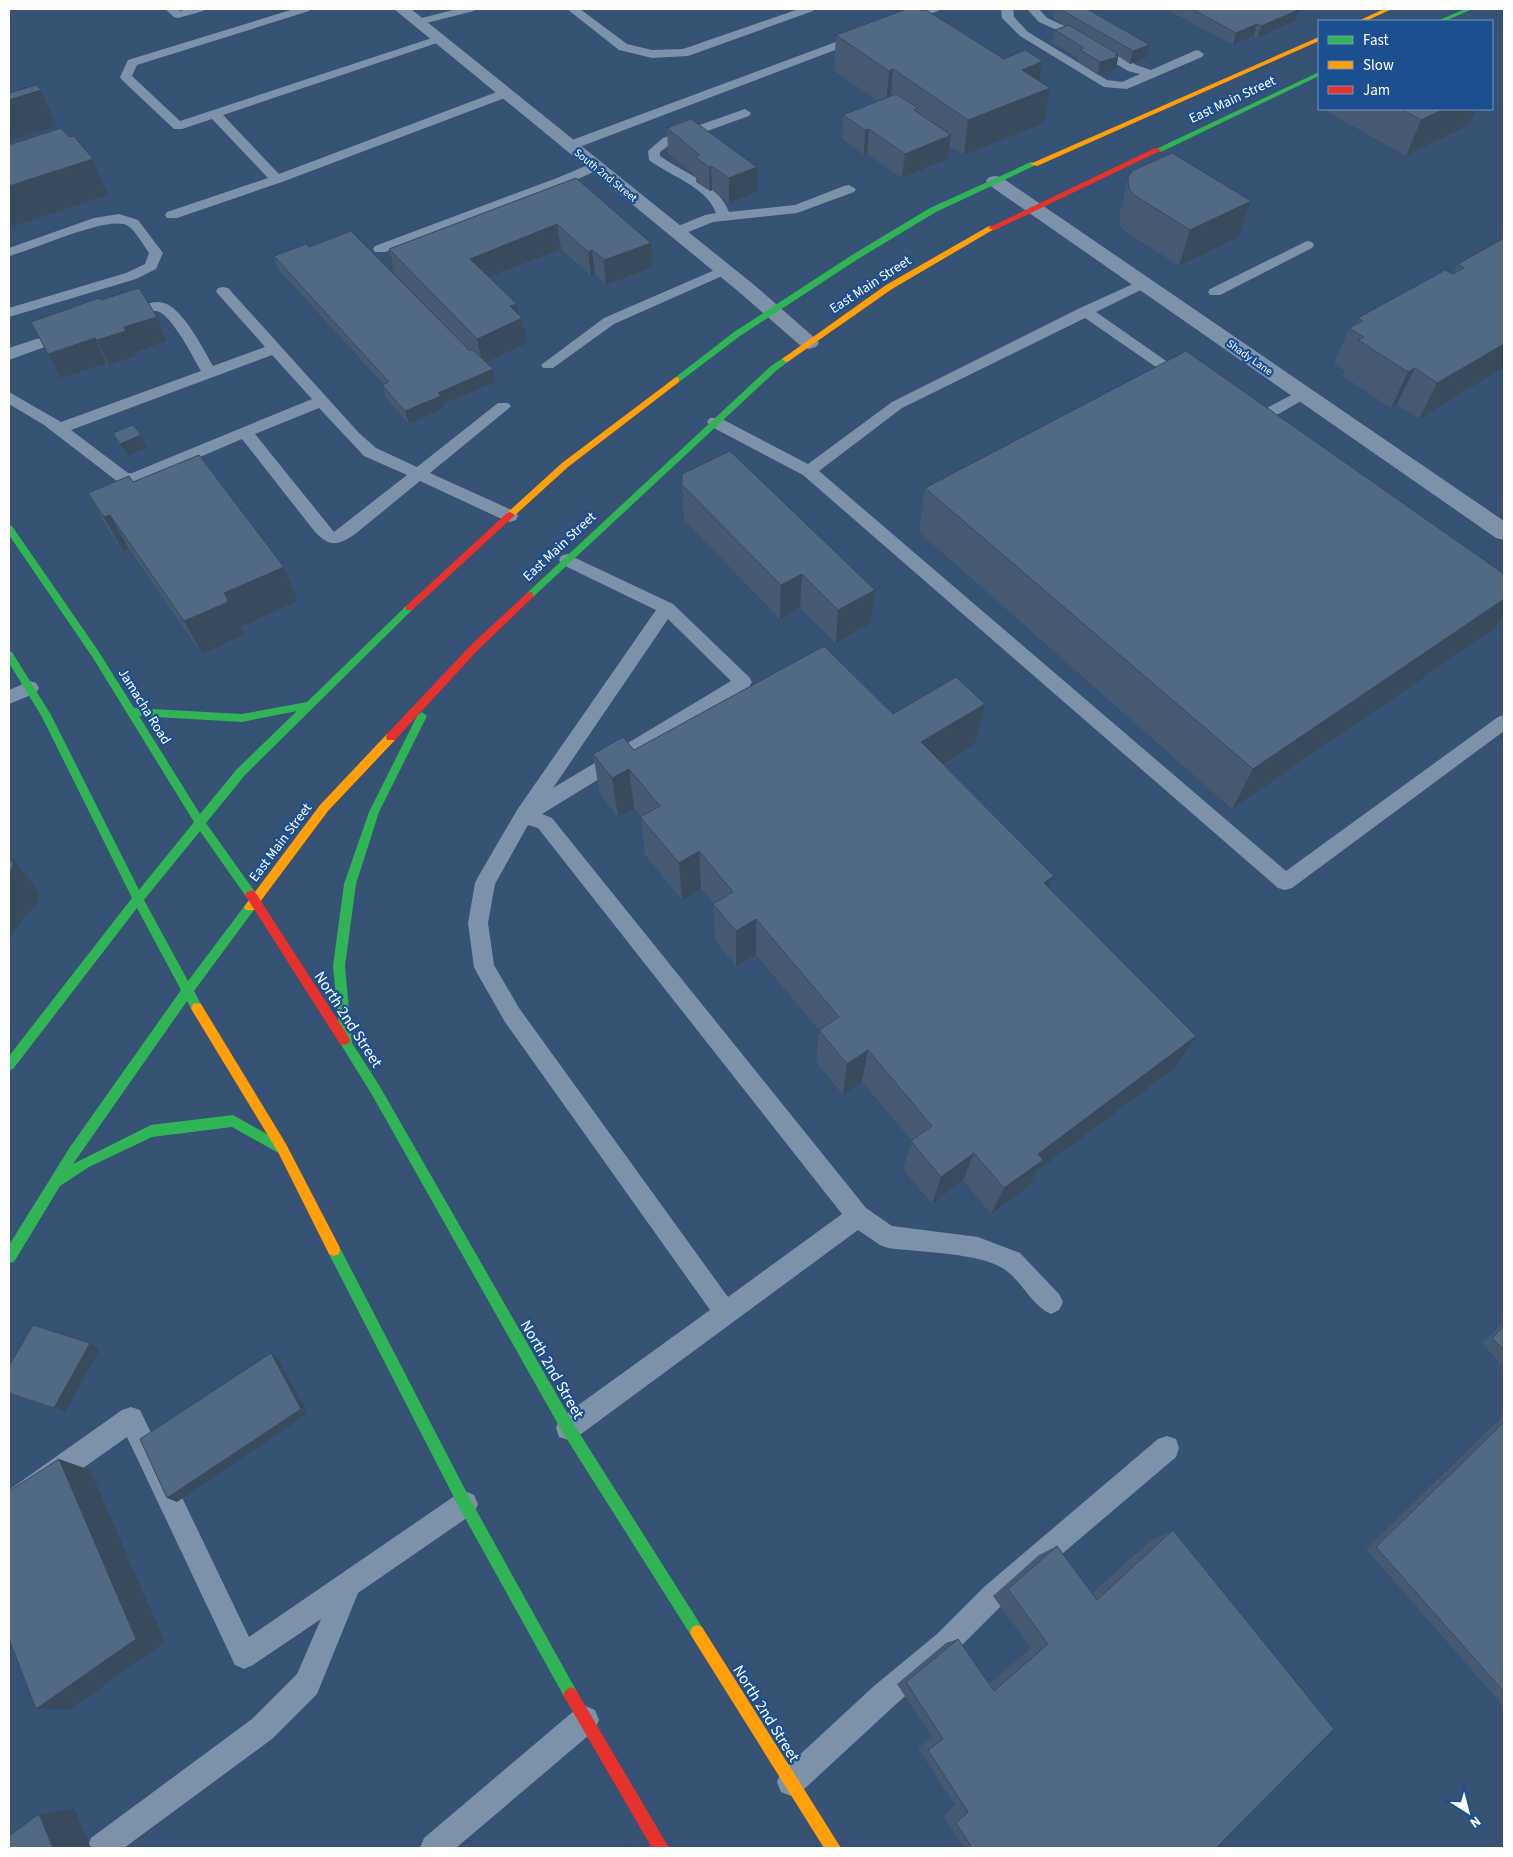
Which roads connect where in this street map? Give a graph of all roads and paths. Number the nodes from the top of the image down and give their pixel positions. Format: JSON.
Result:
{"nodes":[{"id":1,"x":171,"y":9,"type":"edge"},
{"id":2,"x":199,"y":9,"type":"edge"},
{"id":3,"x":305,"y":9,"type":"edge"},
{"id":4,"x":402,"y":9,"type":"edge"},
{"id":5,"x":470,"y":9,"type":"edge"},
{"id":6,"x":573,"y":9,"type":"edge"},
{"id":7,"x":809,"y":9,"type":"edge"},
{"id":8,"x":934,"y":9,"type":"edge"},
{"id":9,"x":1006,"y":9,"type":"edge"},
{"id":10,"x":1033,"y":9,"type":"edge"},
{"id":11,"x":1389,"y":9,"type":"edge"},
{"id":12,"x":1470,"y":9,"type":"edge"},
{"id":13,"x":1362,"y":20,"type":"edge"},
{"id":14,"x":1442,"y":20,"type":"edge"},
{"id":15,"x":418,"y":22,"type":"junction"},
{"id":16,"x":895,"y":24,"type":"edge"},
{"id":17,"x":868,"y":34,"type":"edge"},
{"id":18,"x":1318,"y":39,"type":"edge"},
{"id":19,"x":439,"y":40,"type":"junction"},
{"id":20,"x":1198,"y":54,"type":"dead end"},
{"id":21,"x":1153,"y":74,"type":"junction"},
{"id":22,"x":1318,"y":74,"type":"edge"},
{"id":23,"x":1236,"y":76,"type":"junction"},
{"id":24,"x":506,"y":93,"type":"junction"},
{"id":25,"x":1275,"y":95,"type":"junction"},
{"id":26,"x":744,"y":112,"type":"dead end"},
{"id":27,"x":215,"y":114,"type":"junction"},
{"id":28,"x":569,"y":146,"type":"junction"},
{"id":29,"x":595,"y":166,"type":"junction"},
{"id":30,"x":277,"y":179,"type":"junction"},
{"id":31,"x":994,"y":181,"type":"junction"},
{"id":32,"x":849,"y":189,"type":"dead end"},
{"id":33,"x":1034,"y":208,"type":"junction"},
{"id":34,"x":172,"y":215,"type":"dead end"},
{"id":35,"x":724,"y":217,"type":"junction"},
{"id":36,"x":676,"y":232,"type":"junction"},
{"id":37,"x":1307,"y":245,"type":"dead end"},
{"id":38,"x":380,"y":249,"type":"dead end"},
{"id":39,"x":9,"y":252,"type":"edge"},
{"id":40,"x":724,"y":270,"type":"junction"},
{"id":41,"x":1144,"y":283,"type":"junction"},
{"id":42,"x":223,"y":291,"type":"dead end"},
{"id":43,"x":1214,"y":292,"type":"dead end"},
{"id":44,"x":772,"y":311,"type":"junction"},
{"id":45,"x":1085,"y":311,"type":"junction"},
{"id":46,"x":9,"y":313,"type":"edge"},
{"id":47,"x":109,"y":321,"type":"edge"},
{"id":48,"x":81,"y":330,"type":"edge"},
{"id":49,"x":809,"y":343,"type":"junction"},
{"id":50,"x":275,"y":349,"type":"junction"},
{"id":51,"x":9,"y":355,"type":"edge"},
{"id":52,"x":548,"y":365,"type":"dead end"},
{"id":53,"x":210,"y":373,"type":"junction"},
{"id":54,"x":1198,"y":390,"type":"edge"},
{"id":55,"x":1303,"y":394,"type":"junction"},
{"id":56,"x":9,"y":397,"type":"edge"},
{"id":57,"x":322,"y":401,"type":"junction"},
{"id":58,"x":502,"y":406,"type":"dead end"},
{"id":59,"x":715,"y":422,"type":"junction"},
{"id":60,"x":58,"y":429,"type":"junction"},
{"id":61,"x":245,"y":432,"type":"junction"},
{"id":62,"x":1263,"y":436,"type":"edge"},
{"id":63,"x":809,"y":471,"type":"junction"},
{"id":64,"x":417,"y":475,"type":"junction"},
{"id":65,"x":510,"y":516,"type":"junction"},
{"id":66,"x":9,"y":528,"type":"edge"},
{"id":67,"x":1502,"y":528,"type":"edge"},
{"id":68,"x":567,"y":560,"type":"junction"},
{"id":69,"x":667,"y":608,"type":"junction"},
{"id":70,"x":9,"y":655,"type":"edge"},
{"id":71,"x":30,"y":688,"type":"junction"},
{"id":72,"x":436,"y":688,"type":"junction"},
{"id":73,"x":9,"y":697,"type":"edge"},
{"id":74,"x":310,"y":705,"type":"junction"},
{"id":75,"x":131,"y":712,"type":"junction"},
{"id":76,"x":1504,"y":722,"type":"edge"},
{"id":77,"x":524,"y":815,"type":"junction"},
{"id":78,"x":200,"y":822,"type":"junction"},
{"id":79,"x":138,"y":899,"type":"junction"},
{"id":80,"x":255,"y":901,"type":"junction"},
{"id":81,"x":188,"y":992,"type":"junction"},
{"id":82,"x":347,"y":1047,"type":"junction"},
{"id":83,"x":9,"y":1065,"type":"edge"},
{"id":84,"x":282,"y":1148,"type":"junction"},
{"id":85,"x":52,"y":1185,"type":"junction"},
{"id":86,"x":858,"y":1216,"type":"junction"},
{"id":87,"x":9,"y":1257,"type":"edge"},
{"id":88,"x":1051,"y":1302,"type":"dead end"},
{"id":89,"x":725,"y":1312,"type":"junction"},
{"id":90,"x":568,"y":1428,"type":"junction"},
{"id":91,"x":1167,"y":1448,"type":"dead end"},
{"id":92,"x":464,"y":1504,"type":"junction"},
{"id":93,"x":9,"y":1505,"type":"edge"},
{"id":94,"x":349,"y":1583,"type":"junction"},
{"id":95,"x":585,"y":1720,"type":"junction"},
{"id":96,"x":791,"y":1782,"type":"junction"},
{"id":97,"x":101,"y":1848,"type":"edge"},
{"id":98,"x":434,"y":1848,"type":"edge"},
{"id":99,"x":661,"y":1848,"type":"edge"},
{"id":100,"x":833,"y":1848,"type":"edge"}],
"edges":[{"from":1,"to":2,"type":"lane"},
{"from":3,"to":27,"type":"lane"},
{"from":4,"to":15,"type":"street","name":"South 2nd Street"},
{"from":5,"to":15,"type":"lane"},
{"from":6,"to":7,"type":"lane"},
{"from":8,"to":16,"type":"lane"},
{"from":9,"to":21,"type":"lane"},
{"from":10,"to":21,"type":"lane"},
{"from":11,"to":13,"type":"main road"},
{"from":12,"to":14,"type":"main road"},
{"from":15,"to":19,"type":"street","name":"South 2nd Street"},
{"from":17,"to":28,"type":"lane"},
{"from":18,"to":23,"type":"main road","name":"East Main Street"},
{"from":19,"to":24,"type":"street","name":"South 2nd Street"},
{"from":19,"to":27,"type":"lane"},
{"from":20,"to":21,"type":"lane"},
{"from":22,"to":25,"type":"main road","name":"East Main Street"},
{"from":23,"to":25,"type":"main road"},
{"from":23,"to":31,"type":"main road","name":"East Main Street"},
{"from":24,"to":28,"type":"street","name":"South 2nd Street"},
{"from":24,"to":30,"type":"lane"},
{"from":25,"to":33,"type":"main road","name":"East Main Street"},
{"from":26,"to":35,"type":"lane"},
{"from":27,"to":30,"type":"lane"},
{"from":28,"to":29,"type":"street","name":"South 2nd Street"},
{"from":29,"to":36,"type":"street","name":"South 2nd Street"},
{"from":29,"to":38,"type":"lane"},
{"from":30,"to":34,"type":"lane"},
{"from":31,"to":33,"type":"street","name":"Shady Lane"},
{"from":31,"to":44,"type":"main road","name":"East Main Street"},
{"from":32,"to":35,"type":"lane"},
{"from":33,"to":41,"type":"street","name":"Shady Lane"},
{"from":33,"to":49,"type":"main road","name":"East Main Street"},
{"from":35,"to":36,"type":"lane"},
{"from":36,"to":40,"type":"street","name":"South 2nd Street"},
{"from":37,"to":43,"type":"lane"},
{"from":39,"to":46,"type":"lane"},
{"from":40,"to":44,"type":"street","name":"South 2nd Street"},
{"from":40,"to":52,"type":"lane"},
{"from":41,"to":45,"type":"lane"},
{"from":41,"to":55,"type":"street","name":"Shady Lane"},
{"from":42,"to":50,"type":"lane"},
{"from":44,"to":49,"type":"street","name":"South 2nd Street"},
{"from":44,"to":65,"type":"main road","name":"East Main Street"},
{"from":45,"to":54,"type":"lane"},
{"from":45,"to":63,"type":"lane"},
{"from":47,"to":53,"type":"lane"},
{"from":48,"to":51,"type":"lane"},
{"from":49,"to":59,"type":"main road","name":"East Main Street"},
{"from":50,"to":53,"type":"lane"},
{"from":50,"to":57,"type":"lane"},
{"from":53,"to":60,"type":"lane"},
{"from":55,"to":62,"type":"lane"},
{"from":55,"to":67,"type":"street","name":"Shady Lane"},
{"from":56,"to":60,"type":"lane"},
{"from":57,"to":61,"type":"lane"},
{"from":57,"to":64,"type":"lane"},
{"from":58,"to":64,"type":"lane"},
{"from":59,"to":63,"type":"lane"},
{"from":59,"to":68,"type":"main road","name":"East Main Street"},
{"from":60,"to":61,"type":"lane"},
{"from":61,"to":64,"type":"lane"},
{"from":63,"to":76,"type":"lane"},
{"from":64,"to":65,"type":"lane"},
{"from":65,"to":74,"type":"main road","name":"East Main Street"},
{"from":66,"to":75,"type":"main road","name":"Jamacha Road"},
{"from":68,"to":69,"type":"lane"},
{"from":68,"to":72,"type":"main road","name":"East Main Street"},
{"from":69,"to":77,"type":"lane"},
{"from":69,"to":77,"type":"lane"},
{"from":70,"to":71,"type":"main road"},
{"from":71,"to":73,"type":"lane"},
{"from":71,"to":79,"type":"main road"},
{"from":72,"to":80,"type":"main road","name":"East Main Street"},
{"from":72,"to":82,"type":"main road"},
{"from":74,"to":75,"type":"main road"},
{"from":74,"to":78,"type":"main road","name":"East Main Street"},
{"from":75,"to":78,"type":"main road","name":"Jamacha Road"},
{"from":77,"to":86,"type":"lane"},
{"from":77,"to":89,"type":"lane"},
{"from":78,"to":79,"type":"main road","name":"East Main Street"},
{"from":78,"to":80,"type":"main road","name":"Jamacha Road"},
{"from":79,"to":81,"type":"main road"},
{"from":79,"to":83,"type":"main road","name":"East Main Street"},
{"from":80,"to":81,"type":"main road","name":"East Main Street"},
{"from":80,"to":82,"type":"main road","name":"North 2nd Street"},
{"from":81,"to":84,"type":"main road"},
{"from":81,"to":85,"type":"main road","name":"East Main Street"},
{"from":82,"to":90,"type":"main road","name":"North 2nd Street"},
{"from":84,"to":85,"type":"main road"},
{"from":84,"to":92,"type":"main road"},
{"from":85,"to":87,"type":"main road","name":"East Main Street"},
{"from":86,"to":88,"type":"lane"},
{"from":86,"to":89,"type":"lane"},
{"from":89,"to":90,"type":"lane"},
{"from":90,"to":96,"type":"main road","name":"North 2nd Street"},
{"from":91,"to":96,"type":"lane"},
{"from":92,"to":94,"type":"lane"},
{"from":92,"to":95,"type":"main road"},
{"from":93,"to":94,"type":"lane"},
{"from":94,"to":97,"type":"lane"},
{"from":95,"to":98,"type":"lane"},
{"from":95,"to":99,"type":"main road"},
{"from":96,"to":100,"type":"main road","name":"North 2nd Street"}]}
